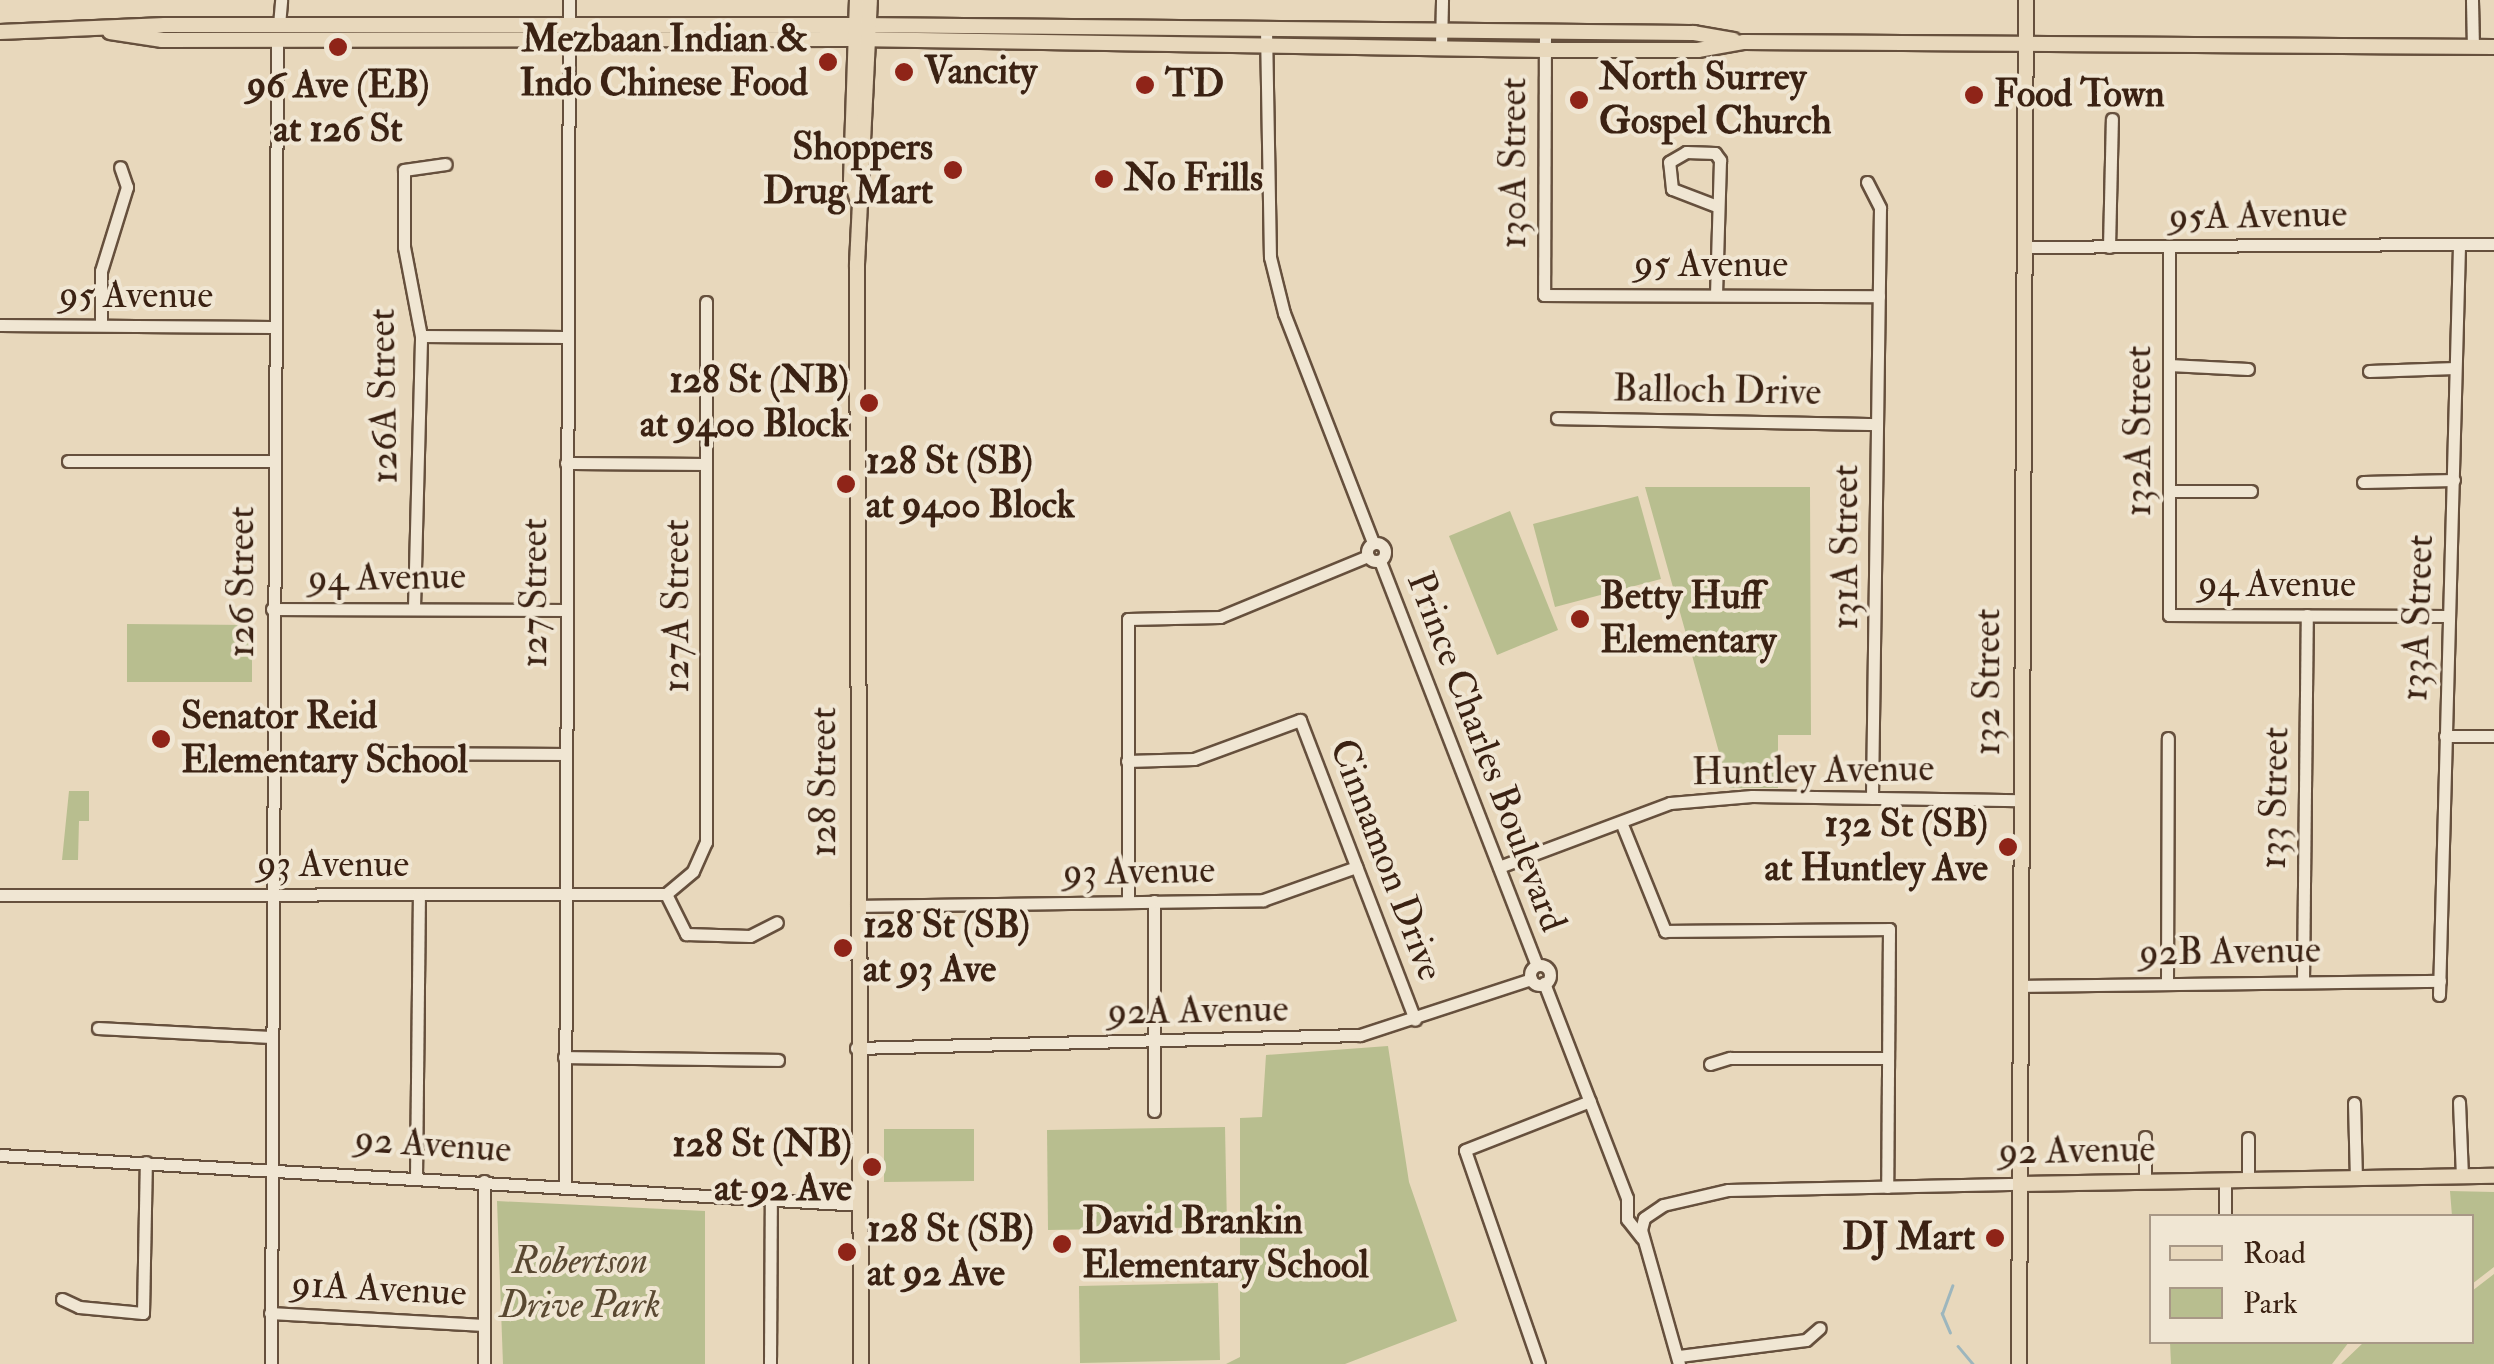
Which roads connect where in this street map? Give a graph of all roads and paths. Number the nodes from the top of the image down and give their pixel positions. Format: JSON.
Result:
{"nodes":[{"id":1,"x":281,"y":0,"type":"edge"},
{"id":2,"x":569,"y":0,"type":"edge"},
{"id":3,"x":857,"y":0,"type":"edge"},
{"id":4,"x":870,"y":0,"type":"edge"},
{"id":5,"x":1442,"y":0,"type":"edge"},
{"id":6,"x":2026,"y":0,"type":"edge"},
{"id":7,"x":2472,"y":0,"type":"edge"},
{"id":8,"x":1072,"y":28,"type":"junction"},
{"id":9,"x":1119,"y":28,"type":"junction"},
{"id":10,"x":1442,"y":30,"type":"junction"},
{"id":11,"x":0,"y":32,"type":"edge"},
{"id":12,"x":278,"y":32,"type":"junction"},
{"id":13,"x":566,"y":32,"type":"junction"},
{"id":14,"x":862,"y":32,"type":"junction"},
{"id":15,"x":1546,"y":32,"type":"junction"},
{"id":16,"x":1266,"y":37,"type":"junction"},
{"id":17,"x":1043,"y":42,"type":"junction"},
{"id":18,"x":1098,"y":42,"type":"junction"},
{"id":19,"x":1744,"y":42,"type":"junction"},
{"id":20,"x":2025,"y":42,"type":"junction"},
{"id":21,"x":2473,"y":47,"type":"junction"},
{"id":22,"x":2494,"y":47,"type":"edge"},
{"id":23,"x":1441,"y":48,"type":"junction"},
{"id":24,"x":1545,"y":50,"type":"junction"},
{"id":25,"x":2112,"y":119,"type":"dead end"},
{"id":26,"x":446,"y":164,"type":"dead end"},
{"id":27,"x":120,"y":166,"type":"dead end"},
{"id":28,"x":1867,"y":182,"type":"dead end"},
{"id":29,"x":1714,"y":205,"type":"junction"},
{"id":30,"x":2459,"y":244,"type":"junction"},
{"id":31,"x":2494,"y":244,"type":"edge"},
{"id":32,"x":2024,"y":247,"type":"junction"},
{"id":33,"x":2108,"y":247,"type":"junction"},
{"id":34,"x":2169,"y":248,"type":"junction"},
{"id":35,"x":1544,"y":294,"type":"joint"},
{"id":36,"x":1716,"y":295,"type":"junction"},
{"id":37,"x":1879,"y":296,"type":"junction"},
{"id":38,"x":706,"y":302,"type":"dead end"},
{"id":39,"x":0,"y":325,"type":"edge"},
{"id":40,"x":101,"y":326,"type":"junction"},
{"id":41,"x":272,"y":328,"type":"junction"},
{"id":42,"x":420,"y":336,"type":"junction"},
{"id":43,"x":565,"y":336,"type":"junction"},
{"id":44,"x":2169,"y":365,"type":"junction"},
{"id":45,"x":2455,"y":368,"type":"junction"},
{"id":46,"x":2248,"y":369,"type":"dead end"},
{"id":47,"x":2369,"y":371,"type":"dead end"},
{"id":48,"x":1557,"y":418,"type":"dead end"},
{"id":49,"x":1876,"y":424,"type":"junction"},
{"id":50,"x":68,"y":460,"type":"dead end"},
{"id":51,"x":271,"y":460,"type":"junction"},
{"id":52,"x":566,"y":464,"type":"junction"},
{"id":53,"x":706,"y":464,"type":"junction"},
{"id":54,"x":2454,"y":480,"type":"junction"},
{"id":55,"x":2363,"y":482,"type":"dead end"},
{"id":56,"x":2169,"y":492,"type":"junction"},
{"id":57,"x":2251,"y":492,"type":"dead end"},
{"id":58,"x":1374,"y":553,"type":"junction"},
{"id":59,"x":414,"y":608,"type":"junction"},
{"id":60,"x":272,"y":609,"type":"junction"},
{"id":61,"x":564,"y":610,"type":"junction"},
{"id":62,"x":2169,"y":615,"type":"joint"},
{"id":63,"x":2306,"y":615,"type":"junction"},
{"id":64,"x":2444,"y":616,"type":"junction"},
{"id":65,"x":2445,"y":736,"type":"junction"},
{"id":66,"x":2494,"y":736,"type":"edge"},
{"id":67,"x":2168,"y":738,"type":"dead end"},
{"id":68,"x":373,"y":753,"type":"dead end"},
{"id":69,"x":563,"y":754,"type":"junction"},
{"id":70,"x":1127,"y":761,"type":"junction"},
{"id":71,"x":1872,"y":798,"type":"junction"},
{"id":72,"x":2020,"y":800,"type":"junction"},
{"id":73,"x":1620,"y":822,"type":"junction"},
{"id":74,"x":1356,"y":867,"type":"junction"},
{"id":75,"x":1499,"y":867,"type":"junction"},
{"id":76,"x":418,"y":894,"type":"junction"},
{"id":77,"x":565,"y":894,"type":"junction"},
{"id":78,"x":666,"y":894,"type":"junction"},
{"id":79,"x":0,"y":895,"type":"edge"},
{"id":80,"x":273,"y":895,"type":"junction"},
{"id":81,"x":1128,"y":901,"type":"junction"},
{"id":82,"x":1154,"y":901,"type":"junction"},
{"id":83,"x":857,"y":906,"type":"junction"},
{"id":84,"x":777,"y":922,"type":"dead end"},
{"id":85,"x":1537,"y":966,"type":"junction"},
{"id":86,"x":1531,"y":979,"type":"junction"},
{"id":87,"x":2303,"y":981,"type":"junction"},
{"id":88,"x":1544,"y":983,"type":"junction"},
{"id":89,"x":2167,"y":983,"type":"junction"},
{"id":90,"x":2020,"y":986,"type":"junction"},
{"id":91,"x":2440,"y":988,"type":"joint"},
{"id":92,"x":1414,"y":1020,"type":"junction"},
{"id":93,"x":98,"y":1028,"type":"dead end"},
{"id":94,"x":270,"y":1037,"type":"junction"},
{"id":95,"x":1153,"y":1043,"type":"junction"},
{"id":96,"x":856,"y":1048,"type":"junction"},
{"id":97,"x":564,"y":1057,"type":"junction"},
{"id":98,"x":1888,"y":1058,"type":"junction"},
{"id":99,"x":778,"y":1060,"type":"dead end"},
{"id":100,"x":1710,"y":1064,"type":"dead end"},
{"id":101,"x":1590,"y":1101,"type":"junction"},
{"id":102,"x":2459,"y":1102,"type":"dead end"},
{"id":103,"x":2354,"y":1104,"type":"dead end"},
{"id":104,"x":1154,"y":1111,"type":"dead end"},
{"id":105,"x":2145,"y":1137,"type":"dead end"},
{"id":106,"x":2248,"y":1138,"type":"dead end"},
{"id":107,"x":0,"y":1155,"type":"edge"},
{"id":108,"x":146,"y":1162,"type":"junction"},
{"id":109,"x":271,"y":1168,"type":"junction"},
{"id":110,"x":2462,"y":1176,"type":"junction"},
{"id":111,"x":2494,"y":1176,"type":"edge"},
{"id":112,"x":416,"y":1177,"type":"junction"},
{"id":113,"x":2356,"y":1178,"type":"junction"},
{"id":114,"x":2248,"y":1180,"type":"junction"},
{"id":115,"x":2225,"y":1181,"type":"junction"},
{"id":116,"x":484,"y":1182,"type":"junction"},
{"id":117,"x":2144,"y":1182,"type":"junction"},
{"id":118,"x":2020,"y":1184,"type":"junction"},
{"id":119,"x":564,"y":1186,"type":"junction"},
{"id":120,"x":1888,"y":1187,"type":"junction"},
{"id":121,"x":771,"y":1200,"type":"junction"},
{"id":122,"x":861,"y":1204,"type":"junction"},
{"id":123,"x":1635,"y":1212,"type":"junction"},
{"id":124,"x":2225,"y":1214,"type":"edge"},
{"id":125,"x":62,"y":1299,"type":"dead end"},
{"id":126,"x":270,"y":1313,"type":"junction"},
{"id":127,"x":484,"y":1326,"type":"junction"},
{"id":128,"x":1820,"y":1328,"type":"dead end"},
{"id":129,"x":1679,"y":1360,"type":"edge"},
{"id":130,"x":1534,"y":1362,"type":"edge"},
{"id":131,"x":271,"y":1364,"type":"edge"},
{"id":132,"x":484,"y":1364,"type":"edge"},
{"id":133,"x":770,"y":1364,"type":"edge"},
{"id":134,"x":861,"y":1364,"type":"edge"},
{"id":135,"x":2019,"y":1364,"type":"edge"}],
"edges":[{"from":1,"to":12,"type":"street","name":"126 Street"},
{"from":2,"to":13,"type":"street","name":"127 Street"},
{"from":3,"to":14,"type":"main road","name":"128 Street"},
{"from":4,"to":14,"type":"main road","name":"128 Street"},
{"from":5,"to":10,"type":"street"},
{"from":6,"to":20,"type":"main road","name":"132 Street"},
{"from":7,"to":21,"type":"street"},
{"from":8,"to":9,"type":"main road"},
{"from":8,"to":14,"type":"main road"},
{"from":8,"to":17,"type":"main road"},
{"from":9,"to":16,"type":"main road"},
{"from":9,"to":18,"type":"main road"},
{"from":10,"to":15,"type":"main road"},
{"from":10,"to":16,"type":"main road"},
{"from":10,"to":23,"type":"street"},
{"from":11,"to":12,"type":"main road"},
{"from":12,"to":13,"type":"main road"},
{"from":12,"to":13,"type":"main road"},
{"from":12,"to":41,"type":"street","name":"126 Street"},
{"from":13,"to":14,"type":"main road"},
{"from":13,"to":43,"type":"street","name":"127 Street"},
{"from":14,"to":17,"type":"main road"},
{"from":14,"to":83,"type":"main road","name":"128 Street"},
{"from":15,"to":19,"type":"main road"},
{"from":15,"to":24,"type":"street","name":"130A Street"},
{"from":16,"to":18,"type":"main road"},
{"from":16,"to":23,"type":"main road"},
{"from":16,"to":58,"type":"street","name":"Prince Charles Boulevard"},
{"from":17,"to":18,"type":"main road"},
{"from":19,"to":20,"type":"main road"},
{"from":19,"to":24,"type":"main road"},
{"from":20,"to":21,"type":"main road"},
{"from":20,"to":32,"type":"main road","name":"132 Street"},
{"from":21,"to":22,"type":"main road"},
{"from":23,"to":24,"type":"main road"},
{"from":24,"to":35,"type":"street","name":"130A Street"},
{"from":25,"to":33,"type":"street"},
{"from":26,"to":42,"type":"street","name":"126A Street"},
{"from":27,"to":40,"type":"street"},
{"from":28,"to":37,"type":"street","name":"131A Street"},
{"from":29,"to":29,"type":"street"},
{"from":29,"to":36,"type":"street"},
{"from":30,"to":31,"type":"street","name":"95A Avenue"},
{"from":30,"to":34,"type":"street","name":"95A Avenue"},
{"from":30,"to":45,"type":"street","name":"133A Street"},
{"from":32,"to":33,"type":"street","name":"95A Avenue"},
{"from":32,"to":72,"type":"main road","name":"132 Street"},
{"from":33,"to":34,"type":"street","name":"95A Avenue"},
{"from":34,"to":44,"type":"street","name":"132A Street"},
{"from":35,"to":36,"type":"street","name":"95 Avenue"},
{"from":36,"to":37,"type":"street","name":"95 Avenue"},
{"from":37,"to":49,"type":"street","name":"131A Street"},
{"from":38,"to":53,"type":"street","name":"127A Street"},
{"from":39,"to":40,"type":"street","name":"95 Avenue"},
{"from":40,"to":41,"type":"street","name":"95 Avenue"},
{"from":41,"to":51,"type":"street","name":"126 Street"},
{"from":42,"to":43,"type":"street"},
{"from":42,"to":59,"type":"street","name":"126A Street"},
{"from":43,"to":52,"type":"street","name":"127 Street"},
{"from":44,"to":46,"type":"street"},
{"from":44,"to":56,"type":"street","name":"132A Street"},
{"from":45,"to":47,"type":"street"},
{"from":45,"to":54,"type":"street","name":"133A Street"},
{"from":48,"to":49,"type":"street","name":"Balloch Drive"},
{"from":49,"to":71,"type":"street","name":"131A Street"},
{"from":50,"to":51,"type":"street"},
{"from":51,"to":60,"type":"street","name":"126 Street"},
{"from":52,"to":53,"type":"street"},
{"from":52,"to":61,"type":"street","name":"127 Street"},
{"from":53,"to":78,"type":"street","name":"127A Street"},
{"from":54,"to":55,"type":"street"},
{"from":54,"to":64,"type":"street","name":"133A Street"},
{"from":56,"to":57,"type":"street"},
{"from":56,"to":62,"type":"street","name":"132A Street"},
{"from":58,"to":70,"type":"street"},
{"from":58,"to":75,"type":"street","name":"Prince Charles Boulevard"},
{"from":59,"to":60,"type":"street","name":"94 Avenue"},
{"from":59,"to":61,"type":"street","name":"94 Avenue"},
{"from":60,"to":80,"type":"street","name":"126 Street"},
{"from":61,"to":69,"type":"street","name":"127 Street"},
{"from":62,"to":63,"type":"street","name":"94 Avenue"},
{"from":63,"to":64,"type":"street","name":"94 Avenue"},
{"from":63,"to":87,"type":"street","name":"133 Street"},
{"from":64,"to":65,"type":"street","name":"133A Street"},
{"from":65,"to":66,"type":"street"},
{"from":65,"to":91,"type":"street","name":"133A Street"},
{"from":67,"to":89,"type":"street"},
{"from":68,"to":69,"type":"street"},
{"from":69,"to":77,"type":"street","name":"127 Street"},
{"from":70,"to":74,"type":"street","name":"Cinnamon Drive"},
{"from":70,"to":81,"type":"street"},
{"from":71,"to":72,"type":"street","name":"Huntley Avenue"},
{"from":71,"to":73,"type":"street","name":"Huntley Avenue"},
{"from":72,"to":90,"type":"main road","name":"132 Street"},
{"from":73,"to":75,"type":"street","name":"Huntley Avenue"},
{"from":73,"to":98,"type":"street"},
{"from":74,"to":82,"type":"street","name":"93 Avenue"},
{"from":74,"to":92,"type":"street","name":"Cinnamon Drive"},
{"from":75,"to":85,"type":"street","name":"Prince Charles Boulevard"},
{"from":76,"to":77,"type":"street","name":"93 Avenue"},
{"from":76,"to":80,"type":"street","name":"93 Avenue"},
{"from":76,"to":112,"type":"street"},
{"from":77,"to":78,"type":"street","name":"93 Avenue"},
{"from":77,"to":97,"type":"street","name":"127 Street"},
{"from":78,"to":84,"type":"street"},
{"from":79,"to":80,"type":"street","name":"93 Avenue"},
{"from":80,"to":94,"type":"street","name":"126 Street"},
{"from":81,"to":82,"type":"street","name":"93 Avenue"},
{"from":81,"to":83,"type":"street","name":"93 Avenue"},
{"from":82,"to":95,"type":"street"},
{"from":83,"to":96,"type":"main road","name":"128 Street"},
{"from":85,"to":86,"type":"street"},
{"from":85,"to":88,"type":"street","name":"Prince Charles Boulevard"},
{"from":86,"to":88,"type":"street"},
{"from":86,"to":92,"type":"street","name":"92A Avenue"},
{"from":87,"to":89,"type":"street","name":"92B Avenue"},
{"from":87,"to":91,"type":"street","name":"92B Avenue"},
{"from":88,"to":101,"type":"street","name":"Prince Charles Boulevard"},
{"from":89,"to":90,"type":"street","name":"92B Avenue"},
{"from":90,"to":118,"type":"main road","name":"132 Street"},
{"from":92,"to":95,"type":"street","name":"92A Avenue"},
{"from":93,"to":94,"type":"street"},
{"from":94,"to":109,"type":"street","name":"126 Street"},
{"from":95,"to":96,"type":"street","name":"92A Avenue"},
{"from":95,"to":104,"type":"street"},
{"from":96,"to":122,"type":"main road","name":"128 Street"},
{"from":97,"to":99,"type":"street"},
{"from":97,"to":119,"type":"street","name":"127 Street"},
{"from":98,"to":100,"type":"street"},
{"from":98,"to":120,"type":"street"},
{"from":101,"to":123,"type":"street","name":"Prince Charles Boulevard"},
{"from":101,"to":130,"type":"street"},
{"from":102,"to":110,"type":"street"},
{"from":103,"to":113,"type":"street"},
{"from":105,"to":117,"type":"street"},
{"from":106,"to":114,"type":"street"},
{"from":107,"to":108,"type":"street","name":"92 Avenue"},
{"from":108,"to":109,"type":"street","name":"92 Avenue"},
{"from":108,"to":125,"type":"street"},
{"from":109,"to":112,"type":"street","name":"92 Avenue"},
{"from":109,"to":126,"type":"street","name":"126 Street"},
{"from":110,"to":111,"type":"main road","name":"92 Avenue"},
{"from":110,"to":113,"type":"main road","name":"92 Avenue"},
{"from":112,"to":116,"type":"street","name":"92 Avenue"},
{"from":113,"to":114,"type":"main road","name":"92 Avenue"},
{"from":114,"to":115,"type":"main road","name":"92 Avenue"},
{"from":115,"to":117,"type":"main road","name":"92 Avenue"},
{"from":115,"to":124,"type":"street"},
{"from":116,"to":119,"type":"street","name":"92 Avenue"},
{"from":116,"to":127,"type":"street"},
{"from":117,"to":118,"type":"main road","name":"92 Avenue"},
{"from":118,"to":120,"type":"street","name":"92 Avenue"},
{"from":118,"to":135,"type":"main road","name":"132 Street"},
{"from":119,"to":121,"type":"street","name":"92 Avenue"},
{"from":120,"to":123,"type":"street","name":"92 Avenue"},
{"from":121,"to":122,"type":"street","name":"92 Avenue"},
{"from":121,"to":133,"type":"street"},
{"from":122,"to":134,"type":"main road","name":"128 Street"},
{"from":123,"to":129,"type":"street","name":"Prince Charles Boulevard"},
{"from":126,"to":127,"type":"street","name":"91A Avenue"},
{"from":126,"to":131,"type":"street","name":"126 Street"},
{"from":127,"to":132,"type":"street"},
{"from":128,"to":129,"type":"street"}]}
